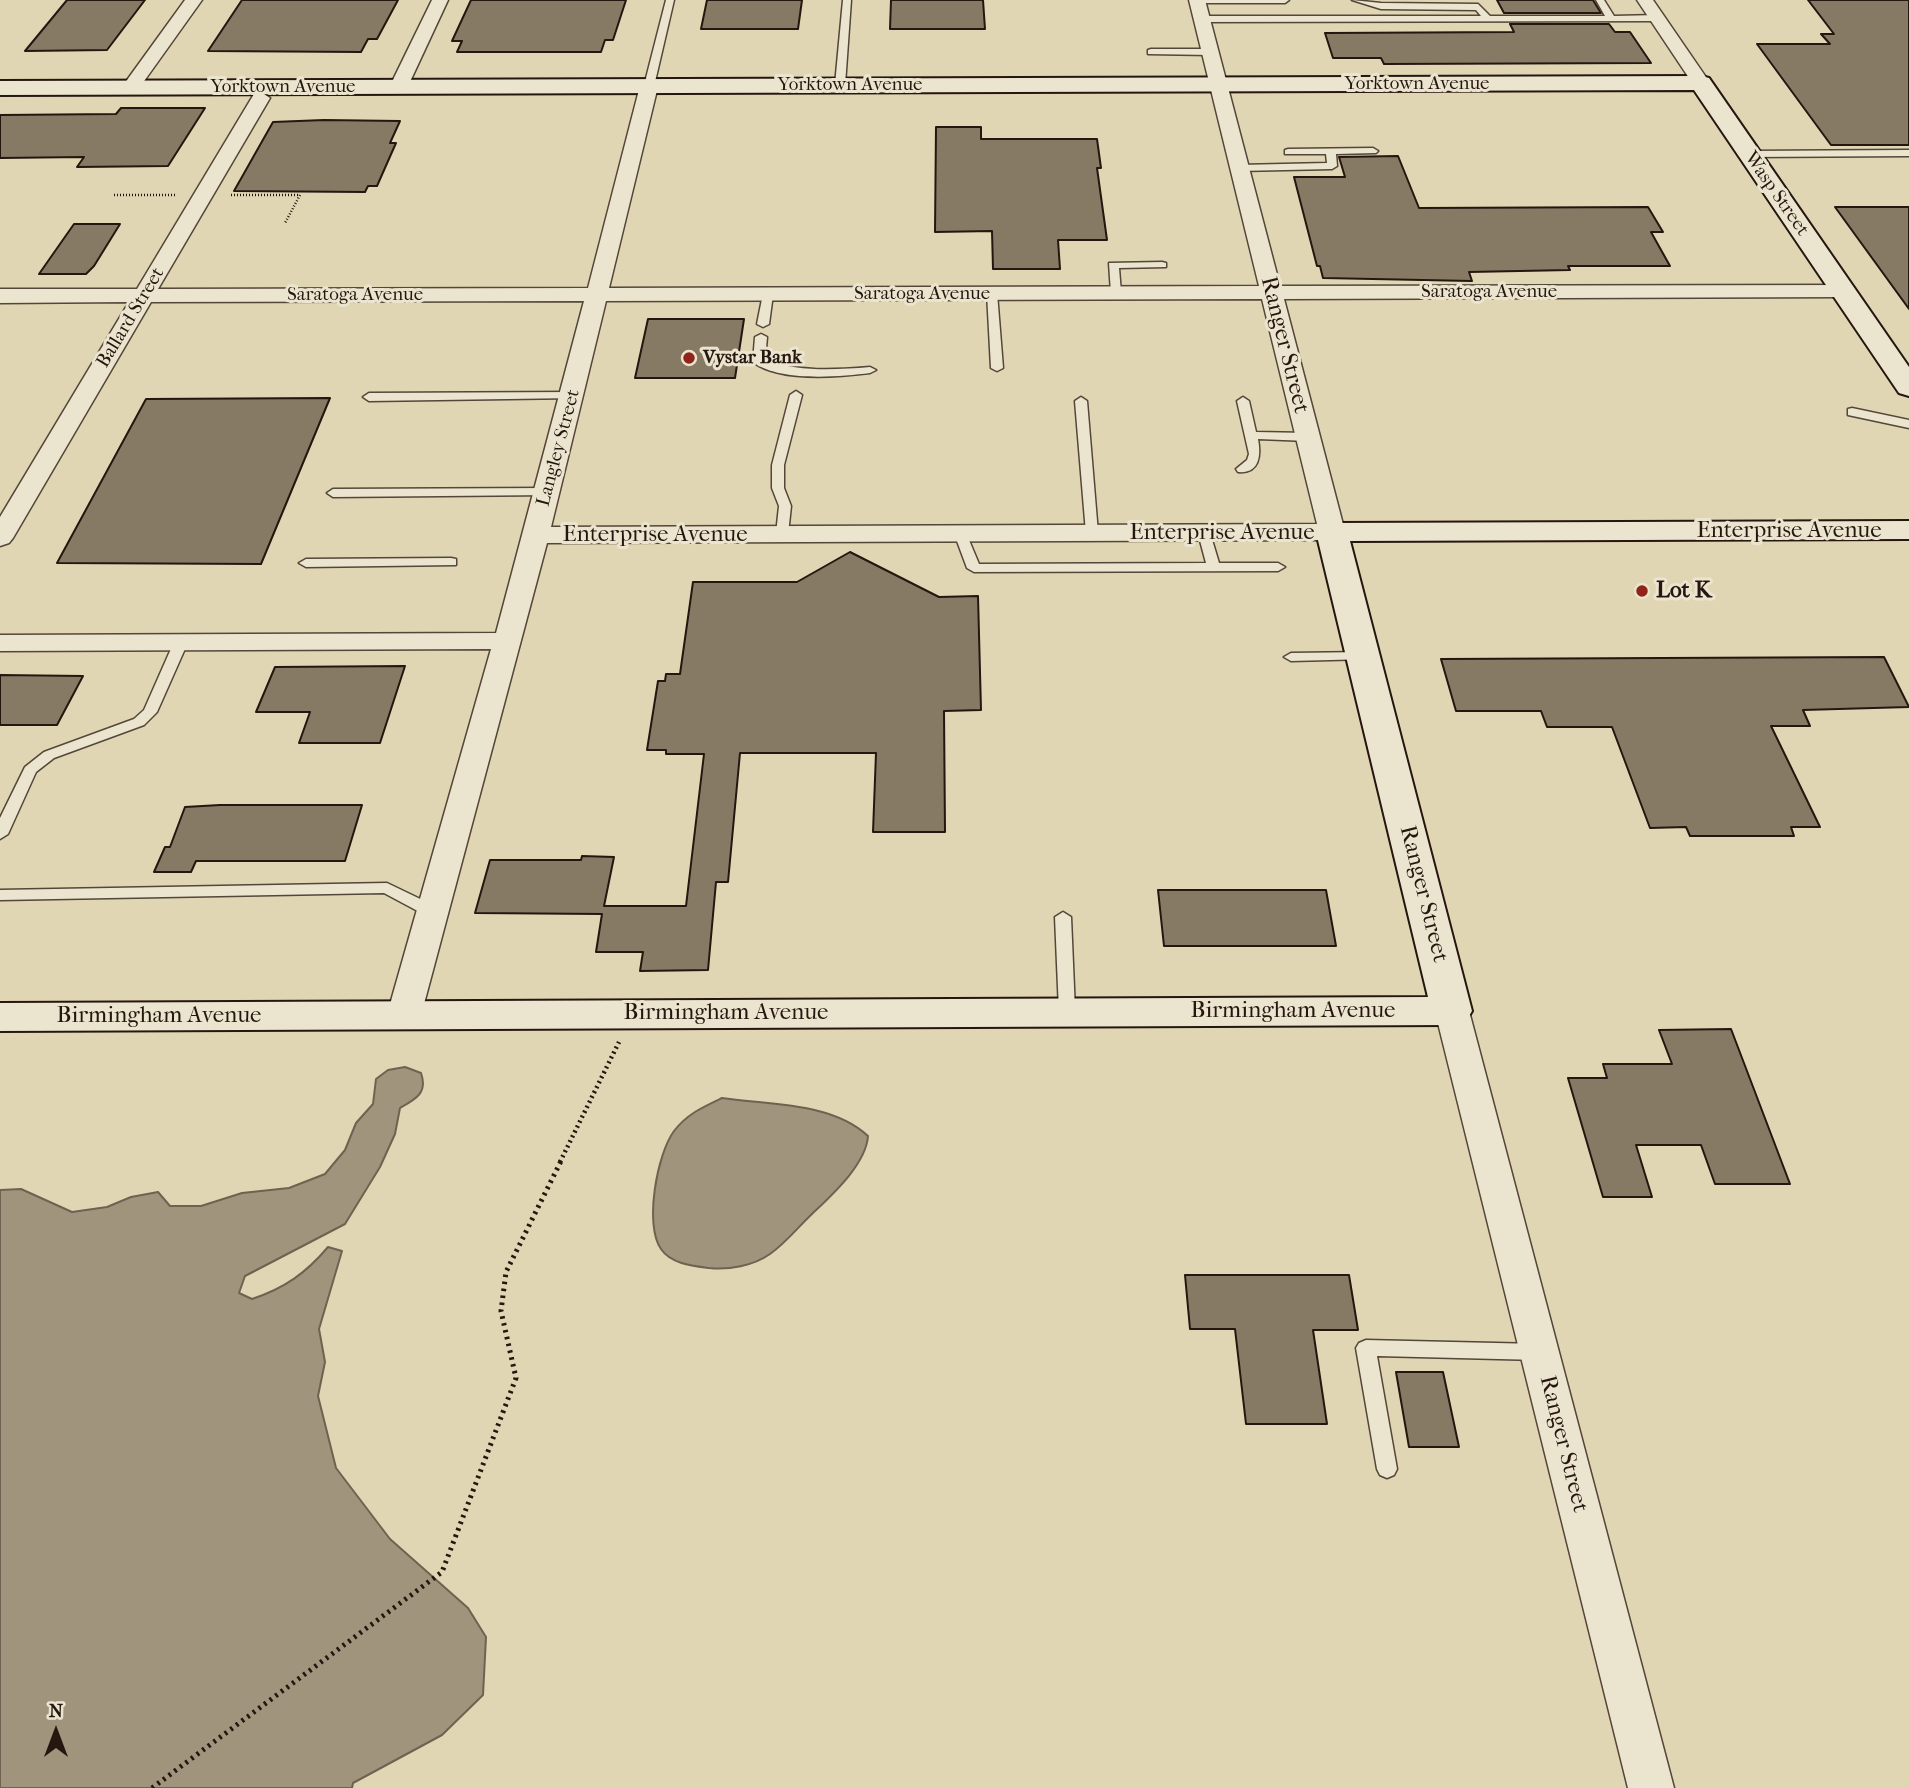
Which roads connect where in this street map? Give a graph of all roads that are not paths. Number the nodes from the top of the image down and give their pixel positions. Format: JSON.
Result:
{"nodes":[{"id":1,"x":194,"y":0,"type":"edge"},
{"id":2,"x":440,"y":0,"type":"edge"},
{"id":3,"x":670,"y":0,"type":"edge"},
{"id":4,"x":847,"y":0,"type":"edge"},
{"id":5,"x":1283,"y":0,"type":"edge"},
{"id":6,"x":1356,"y":0,"type":"edge"},
{"id":7,"x":1600,"y":0,"type":"edge"},
{"id":8,"x":1645,"y":0,"type":"edge"},
{"id":9,"x":1386,"y":3,"type":"edge"},
{"id":10,"x":1199,"y":6,"type":"edge"},
{"id":11,"x":1392,"y":18,"type":"junction"},
{"id":12,"x":1487,"y":18,"type":"junction"},
{"id":13,"x":1611,"y":18,"type":"junction"},
{"id":14,"x":1658,"y":18,"type":"junction"},
{"id":15,"x":1151,"y":52,"type":"dead end"},
{"id":16,"x":1210,"y":52,"type":"junction"},
{"id":17,"x":1700,"y":83,"type":"junction"},
{"id":18,"x":1218,"y":84,"type":"junction"},
{"id":19,"x":840,"y":85,"type":"junction"},
{"id":20,"x":399,"y":86,"type":"junction"},
{"id":21,"x":649,"y":86,"type":"junction"},
{"id":22,"x":131,"y":87,"type":"junction"},
{"id":23,"x":0,"y":88,"type":"edge"},
{"id":24,"x":261,"y":98,"type":"dead end"},
{"id":25,"x":1373,"y":151,"type":"dead end"},
{"id":26,"x":1288,"y":152,"type":"dead end"},
{"id":27,"x":1331,"y":152,"type":"junction"},
{"id":28,"x":1909,"y":153,"type":"edge"},
{"id":29,"x":1749,"y":154,"type":"junction"},
{"id":30,"x":1240,"y":168,"type":"junction"},
{"id":31,"x":1162,"y":265,"type":"dead end"},
{"id":32,"x":1844,"y":291,"type":"junction"},
{"id":33,"x":992,"y":293,"type":"junction"},
{"id":34,"x":1116,"y":293,"type":"junction"},
{"id":35,"x":1271,"y":293,"type":"junction"},
{"id":36,"x":597,"y":294,"type":"junction"},
{"id":37,"x":768,"y":294,"type":"junction"},
{"id":38,"x":0,"y":296,"type":"edge"},
{"id":39,"x":144,"y":296,"type":"junction"},
{"id":40,"x":763,"y":324,"type":"dead end"},
{"id":41,"x":761,"y":337,"type":"dead end"},
{"id":42,"x":997,"y":368,"type":"dead end"},
{"id":43,"x":870,"y":370,"type":"dead end"},
{"id":44,"x":1909,"y":387,"type":"edge"},
{"id":45,"x":796,"y":395,"type":"dead end"},
{"id":46,"x":573,"y":396,"type":"junction"},
{"id":47,"x":369,"y":397,"type":"dead end"},
{"id":48,"x":1081,"y":401,"type":"dead end"},
{"id":49,"x":1243,"y":401,"type":"dead end"},
{"id":50,"x":1852,"y":412,"type":"dead end"},
{"id":51,"x":1909,"y":425,"type":"edge"},
{"id":52,"x":1251,"y":435,"type":"junction"},
{"id":53,"x":1308,"y":437,"type":"junction"},
{"id":54,"x":1242,"y":469,"type":"dead end"},
{"id":55,"x":548,"y":492,"type":"junction"},
{"id":56,"x":333,"y":493,"type":"dead end"},
{"id":57,"x":1909,"y":530,"type":"edge"},
{"id":58,"x":1332,"y":532,"type":"junction"},
{"id":59,"x":960,"y":533,"type":"junction"},
{"id":60,"x":1092,"y":533,"type":"junction"},
{"id":61,"x":1204,"y":533,"type":"junction"},
{"id":62,"x":782,"y":534,"type":"junction"},
{"id":63,"x":535,"y":535,"type":"junction"},
{"id":64,"x":0,"y":538,"type":"edge"},
{"id":65,"x":452,"y":562,"type":"dead end"},
{"id":66,"x":306,"y":563,"type":"dead end"},
{"id":67,"x":1213,"y":567,"type":"junction"},
{"id":68,"x":1278,"y":567,"type":"dead end"},
{"id":69,"x":506,"y":641,"type":"junction"},
{"id":70,"x":181,"y":642,"type":"junction"},
{"id":71,"x":0,"y":643,"type":"edge"},
{"id":72,"x":1365,"y":656,"type":"junction"},
{"id":73,"x":1291,"y":657,"type":"dead end"},
{"id":74,"x":0,"y":834,"type":"edge"},
{"id":75,"x":0,"y":895,"type":"edge"},
{"id":76,"x":433,"y":912,"type":"junction"},
{"id":77,"x":1063,"y":917,"type":"dead end"},
{"id":78,"x":1067,"y":1012,"type":"junction"},
{"id":79,"x":1452,"y":1012,"type":"junction"},
{"id":80,"x":404,"y":1015,"type":"junction"},
{"id":81,"x":0,"y":1017,"type":"edge"},
{"id":82,"x":1539,"y":1352,"type":"junction"},
{"id":83,"x":1387,"y":1469,"type":"dead end"},
{"id":84,"x":1651,"y":1788,"type":"edge"}],
"edges":[{"from":1,"to":22,"type":"street"},
{"from":2,"to":20,"type":"street"},
{"from":3,"to":21,"type":"lane","name":"Langley Street"},
{"from":4,"to":19,"type":"lane"},
{"from":5,"to":10,"type":"lane"},
{"from":6,"to":9,"type":"lane"},
{"from":7,"to":13,"type":"lane"},
{"from":8,"to":14,"type":"street","name":"Wasp Street"},
{"from":9,"to":11,"type":"lane"},
{"from":9,"to":12,"type":"lane"},
{"from":10,"to":11,"type":"lane"},
{"from":10,"to":16,"type":"street","name":"Ranger Street"},
{"from":11,"to":12,"type":"lane"},
{"from":12,"to":13,"type":"lane"},
{"from":13,"to":14,"type":"lane"},
{"from":14,"to":17,"type":"street","name":"Wasp Street"},
{"from":15,"to":16,"type":"lane"},
{"from":16,"to":18,"type":"street","name":"Ranger Street"},
{"from":17,"to":18,"type":"main road","name":"Yorktown Avenue"},
{"from":17,"to":29,"type":"main road","name":"Wasp Street"},
{"from":18,"to":19,"type":"main road","name":"Yorktown Avenue"},
{"from":18,"to":30,"type":"street","name":"Ranger Street"},
{"from":19,"to":21,"type":"main road","name":"Yorktown Avenue"},
{"from":20,"to":21,"type":"main road","name":"Yorktown Avenue"},
{"from":20,"to":22,"type":"main road","name":"Yorktown Avenue"},
{"from":21,"to":36,"type":"street","name":"Langley Street"},
{"from":22,"to":23,"type":"main road","name":"Yorktown Avenue"},
{"from":24,"to":39,"type":"street","name":"Ballard Street"},
{"from":25,"to":27,"type":"lane"},
{"from":26,"to":27,"type":"lane"},
{"from":27,"to":30,"type":"lane"},
{"from":28,"to":29,"type":"lane"},
{"from":29,"to":32,"type":"main road","name":"Wasp Street"},
{"from":30,"to":35,"type":"street","name":"Ranger Street"},
{"from":31,"to":34,"type":"lane"},
{"from":32,"to":35,"type":"street","name":"Saratoga Avenue"},
{"from":32,"to":44,"type":"main road","name":"Wasp Street"},
{"from":33,"to":34,"type":"street","name":"Saratoga Avenue"},
{"from":33,"to":37,"type":"street","name":"Saratoga Avenue"},
{"from":33,"to":42,"type":"lane"},
{"from":34,"to":35,"type":"street","name":"Saratoga Avenue"},
{"from":35,"to":53,"type":"street","name":"Ranger Street"},
{"from":36,"to":37,"type":"street","name":"Saratoga Avenue"},
{"from":36,"to":39,"type":"street","name":"Saratoga Avenue"},
{"from":36,"to":46,"type":"street","name":"Langley Street"},
{"from":37,"to":40,"type":"lane"},
{"from":38,"to":39,"type":"street","name":"Saratoga Avenue"},
{"from":39,"to":64,"type":"street","name":"Ballard Street"},
{"from":41,"to":43,"type":"lane"},
{"from":45,"to":62,"type":"lane"},
{"from":46,"to":47,"type":"lane"},
{"from":46,"to":55,"type":"street","name":"Langley Street"},
{"from":48,"to":60,"type":"lane"},
{"from":49,"to":52,"type":"lane"},
{"from":50,"to":51,"type":"lane"},
{"from":52,"to":53,"type":"lane"},
{"from":52,"to":54,"type":"lane"},
{"from":53,"to":58,"type":"street","name":"Ranger Street"},
{"from":55,"to":56,"type":"lane"},
{"from":55,"to":63,"type":"street","name":"Langley Street"},
{"from":57,"to":58,"type":"main road","name":"Enterprise Avenue"},
{"from":58,"to":61,"type":"street","name":"Enterprise Avenue"},
{"from":58,"to":72,"type":"main road","name":"Ranger Street"},
{"from":59,"to":60,"type":"street","name":"Enterprise Avenue"},
{"from":59,"to":62,"type":"street","name":"Enterprise Avenue"},
{"from":59,"to":67,"type":"lane"},
{"from":60,"to":61,"type":"street","name":"Enterprise Avenue"},
{"from":61,"to":67,"type":"lane"},
{"from":62,"to":63,"type":"street","name":"Enterprise Avenue"},
{"from":63,"to":69,"type":"street","name":"Langley Street"},
{"from":65,"to":66,"type":"lane"},
{"from":67,"to":68,"type":"lane"},
{"from":69,"to":70,"type":"street"},
{"from":69,"to":76,"type":"street","name":"Langley Street"},
{"from":70,"to":71,"type":"street"},
{"from":70,"to":74,"type":"lane"},
{"from":72,"to":73,"type":"lane"},
{"from":72,"to":79,"type":"main road","name":"Ranger Street"},
{"from":75,"to":76,"type":"lane"},
{"from":76,"to":80,"type":"street","name":"Langley Street"},
{"from":77,"to":78,"type":"lane"},
{"from":78,"to":79,"type":"main road","name":"Birmingham Avenue"},
{"from":78,"to":80,"type":"main road","name":"Birmingham Avenue"},
{"from":79,"to":82,"type":"street","name":"Ranger Street"},
{"from":80,"to":81,"type":"main road","name":"Birmingham Avenue"},
{"from":82,"to":83,"type":"lane"},
{"from":82,"to":84,"type":"street","name":"Ranger Street"}]}
